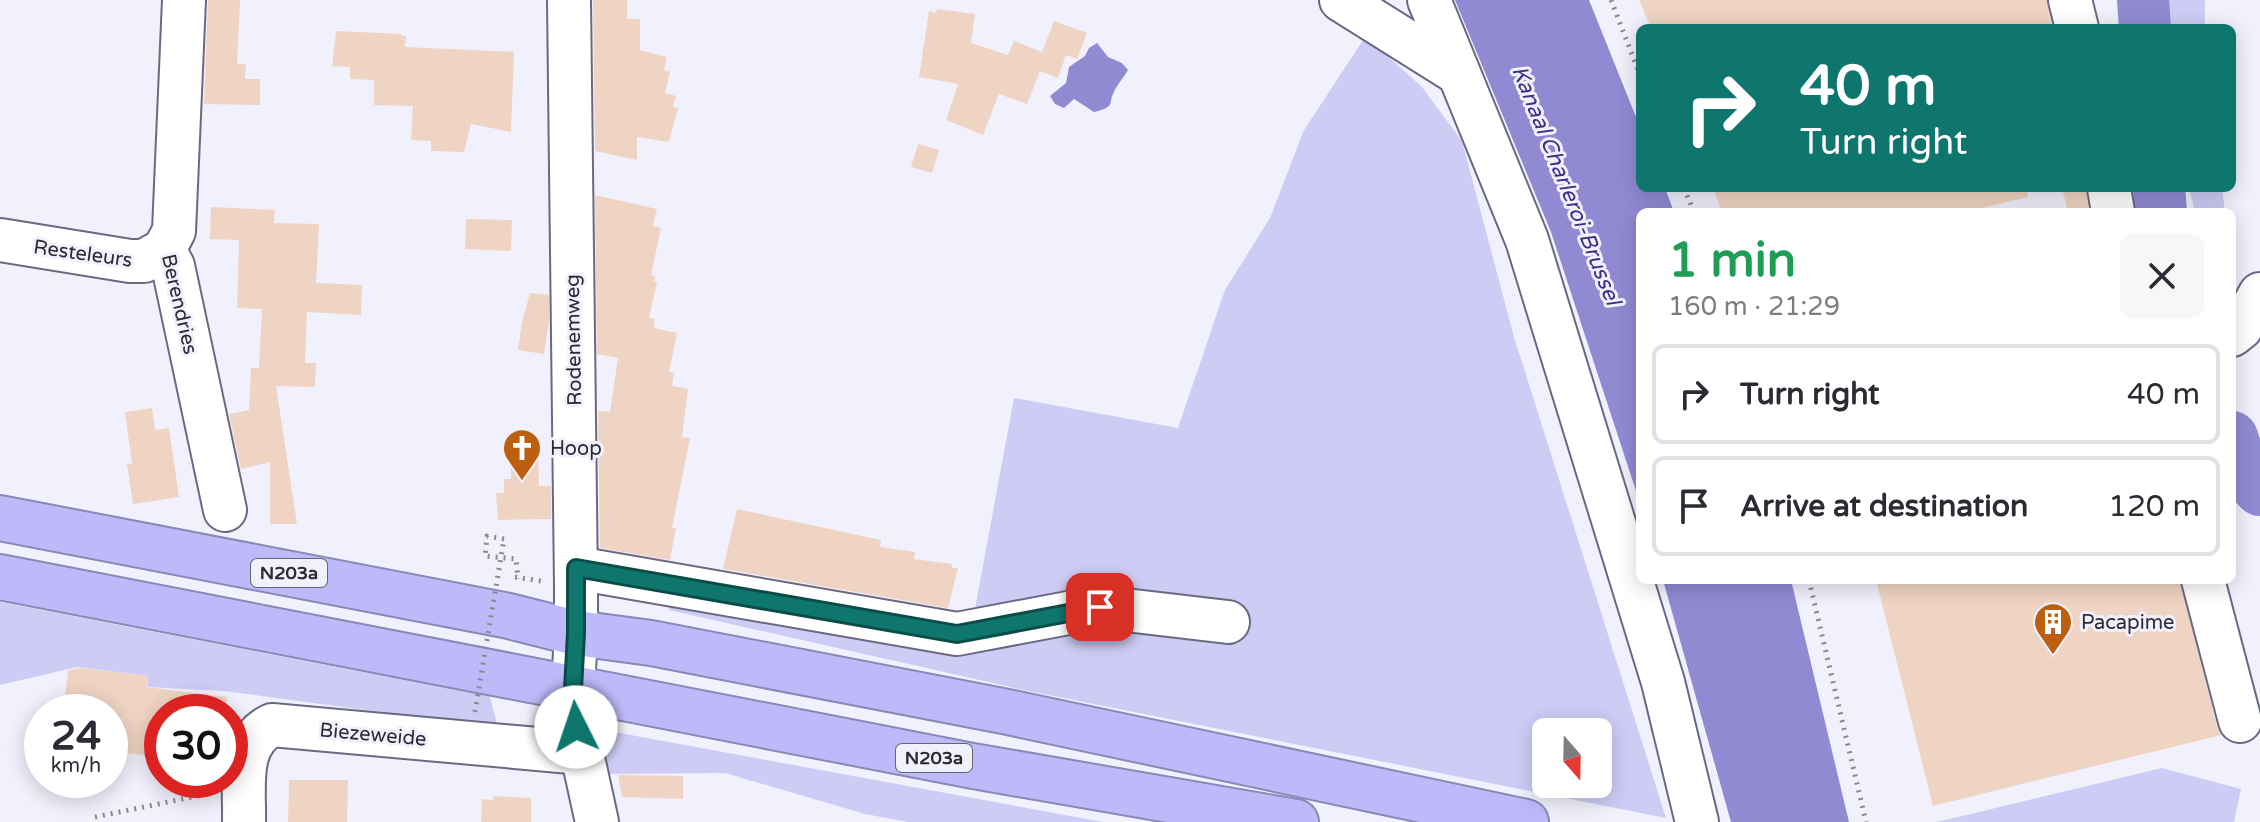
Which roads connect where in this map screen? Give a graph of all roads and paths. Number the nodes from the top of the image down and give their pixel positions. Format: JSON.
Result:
{"nodes":[{"id":1,"x":184,"y":0,"type":"edge"},
{"id":2,"x":569,"y":0,"type":"edge"},
{"id":3,"x":1341,"y":0,"type":"edge"},
{"id":4,"x":1429,"y":0,"type":"edge"},
{"id":5,"x":1611,"y":0,"type":"edge"},
{"id":6,"x":2070,"y":0,"type":"edge"},
{"id":7,"x":2076,"y":24,"type":"edge"},
{"id":8,"x":1636,"y":65,"type":"edge"},
{"id":9,"x":1459,"y":74,"type":"junction"},
{"id":10,"x":0,"y":240,"type":"edge"},
{"id":11,"x":164,"y":250,"type":"junction"},
{"id":12,"x":225,"y":510,"type":"dead end"},
{"id":13,"x":0,"y":518,"type":"edge"},
{"id":14,"x":576,"y":568,"type":"junction"},
{"id":15,"x":0,"y":577,"type":"edge"},
{"id":16,"x":519,"y":578,"type":"dead end"},
{"id":17,"x":1810,"y":584,"type":"edge"},
{"id":18,"x":2204,"y":584,"type":"edge"},
{"id":19,"x":1228,"y":622,"type":"dead end"},
{"id":20,"x":576,"y":633,"type":"junction"},
{"id":21,"x":574,"y":687,"type":"junction"},
{"id":22,"x":475,"y":712,"type":"dead end"},
{"id":23,"x":2240,"y":721,"type":"dead end"},
{"id":24,"x":582,"y":753,"type":"junction"},
{"id":25,"x":248,"y":770,"type":"edge"},
{"id":26,"x":187,"y":798,"type":"edge"},
{"id":27,"x":95,"y":817,"type":"dead end"},
{"id":28,"x":597,"y":822,"type":"edge"},
{"id":29,"x":1296,"y":822,"type":"edge"},
{"id":30,"x":1526,"y":822,"type":"edge"},
{"id":31,"x":1697,"y":822,"type":"edge"},
{"id":32,"x":1866,"y":822,"type":"edge"}],
"edges":[{"from":1,"to":11,"type":"street","name":"Berendries"},
{"from":2,"to":14,"type":"street","name":"Rodenemweg"},
{"from":3,"to":9,"type":"street"},
{"from":4,"to":9,"type":"street"},
{"from":5,"to":8,"type":"path"},
{"from":6,"to":7,"type":"street"},
{"from":9,"to":31,"type":"street"},
{"from":10,"to":11,"type":"street","name":"Resteleurs"},
{"from":11,"to":12,"type":"street","name":"Berendries"},
{"from":13,"to":20,"type":"highway","number":"N203a"},
{"from":14,"to":19,"type":"street"},
{"from":14,"to":20,"type":"street","name":"Rodenemweg"},
{"from":15,"to":21,"type":"highway","number":"N203a"},
{"from":16,"to":22,"type":"path","bridge":true},
{"from":17,"to":32,"type":"path"},
{"from":18,"to":23,"type":"street"},
{"from":20,"to":21,"type":"street","name":"Rodenemweg"},
{"from":20,"to":30,"type":"highway","number":"N203a"},
{"from":21,"to":24,"type":"street","name":"Rodenemweg"},
{"from":21,"to":29,"type":"highway","number":"N203a"},
{"from":24,"to":25,"type":"street","name":"Biezeweide"},
{"from":24,"to":28,"type":"street","name":"Rodenemweg"},
{"from":26,"to":27,"type":"path"}]}
